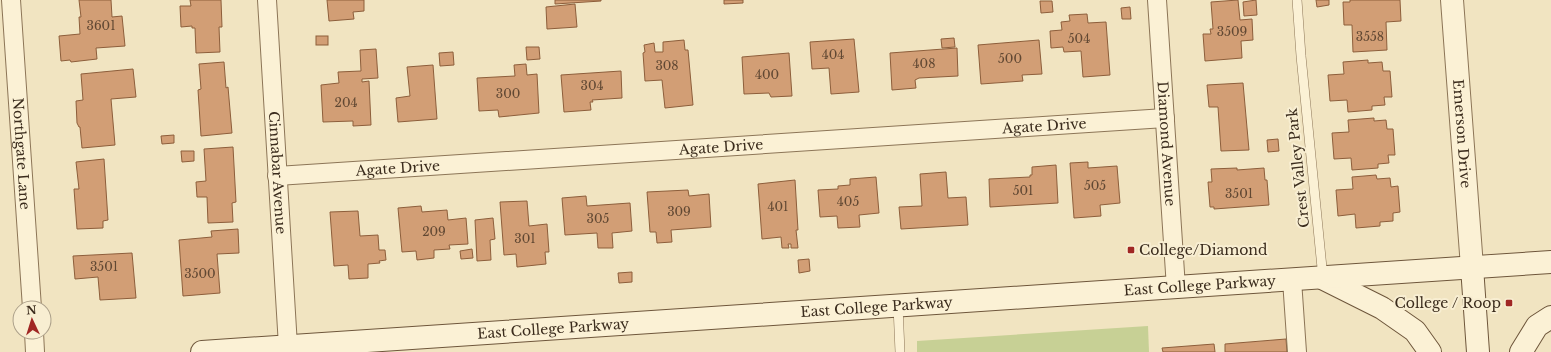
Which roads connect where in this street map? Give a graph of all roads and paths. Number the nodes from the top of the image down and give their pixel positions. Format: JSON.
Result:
{"nodes":[{"id":1,"x":11,"y":0,"type":"edge"},
{"id":2,"x":267,"y":0,"type":"edge"},
{"id":3,"x":1157,"y":0,"type":"edge"},
{"id":4,"x":1297,"y":0,"type":"edge"},
{"id":5,"x":1452,"y":0,"type":"edge"},
{"id":6,"x":1165,"y":118,"type":"junction"},
{"id":7,"x":277,"y":176,"type":"junction"},
{"id":8,"x":1551,"y":262,"type":"edge"},
{"id":9,"x":1472,"y":267,"type":"junction"},
{"id":10,"x":1323,"y":278,"type":"junction"},
{"id":11,"x":1292,"y":280,"type":"junction"},
{"id":12,"x":1176,"y":288,"type":"junction"},
{"id":13,"x":31,"y":300,"type":"edge"},
{"id":14,"x":898,"y":306,"type":"junction"},
{"id":15,"x":1551,"y":317,"type":"edge"},
{"id":16,"x":34,"y":340,"type":"edge"},
{"id":17,"x":288,"y":346,"type":"junction"},
{"id":18,"x":35,"y":352,"type":"edge"},
{"id":19,"x":202,"y":352,"type":"edge"},
{"id":20,"x":900,"y":352,"type":"edge"},
{"id":21,"x":1297,"y":352,"type":"edge"},
{"id":22,"x":1430,"y":352,"type":"edge"},
{"id":23,"x":1478,"y":352,"type":"edge"},
{"id":24,"x":1521,"y":352,"type":"edge"}],
"edges":[{"from":1,"to":13,"type":"street","name":"Northgate Lane"},
{"from":2,"to":7,"type":"street","name":"Cinnabar Avenue"},
{"from":3,"to":6,"type":"street","name":"Diamond Avenue"},
{"from":4,"to":10,"type":"lane","name":"Crest Valley Park"},
{"from":5,"to":9,"type":"main road","name":"Emerson Drive"},
{"from":6,"to":7,"type":"street","name":"Agate Drive"},
{"from":6,"to":12,"type":"street","name":"Diamond Avenue"},
{"from":7,"to":17,"type":"street","name":"Cinnabar Avenue"},
{"from":8,"to":9,"type":"main road","name":"East College Parkway"},
{"from":9,"to":10,"type":"main road","name":"East College Parkway"},
{"from":9,"to":23,"type":"main road","name":"Emerson Drive"},
{"from":10,"to":11,"type":"main road","name":"East College Parkway"},
{"from":10,"to":22,"type":"main road"},
{"from":11,"to":12,"type":"main road","name":"East College Parkway"},
{"from":11,"to":21,"type":"street"},
{"from":12,"to":14,"type":"main road","name":"East College Parkway"},
{"from":14,"to":17,"type":"main road","name":"East College Parkway"},
{"from":14,"to":20,"type":"lane"},
{"from":15,"to":24,"type":"main road"},
{"from":16,"to":18,"type":"street"},
{"from":17,"to":19,"type":"main road","name":"East College Parkway"}]}
